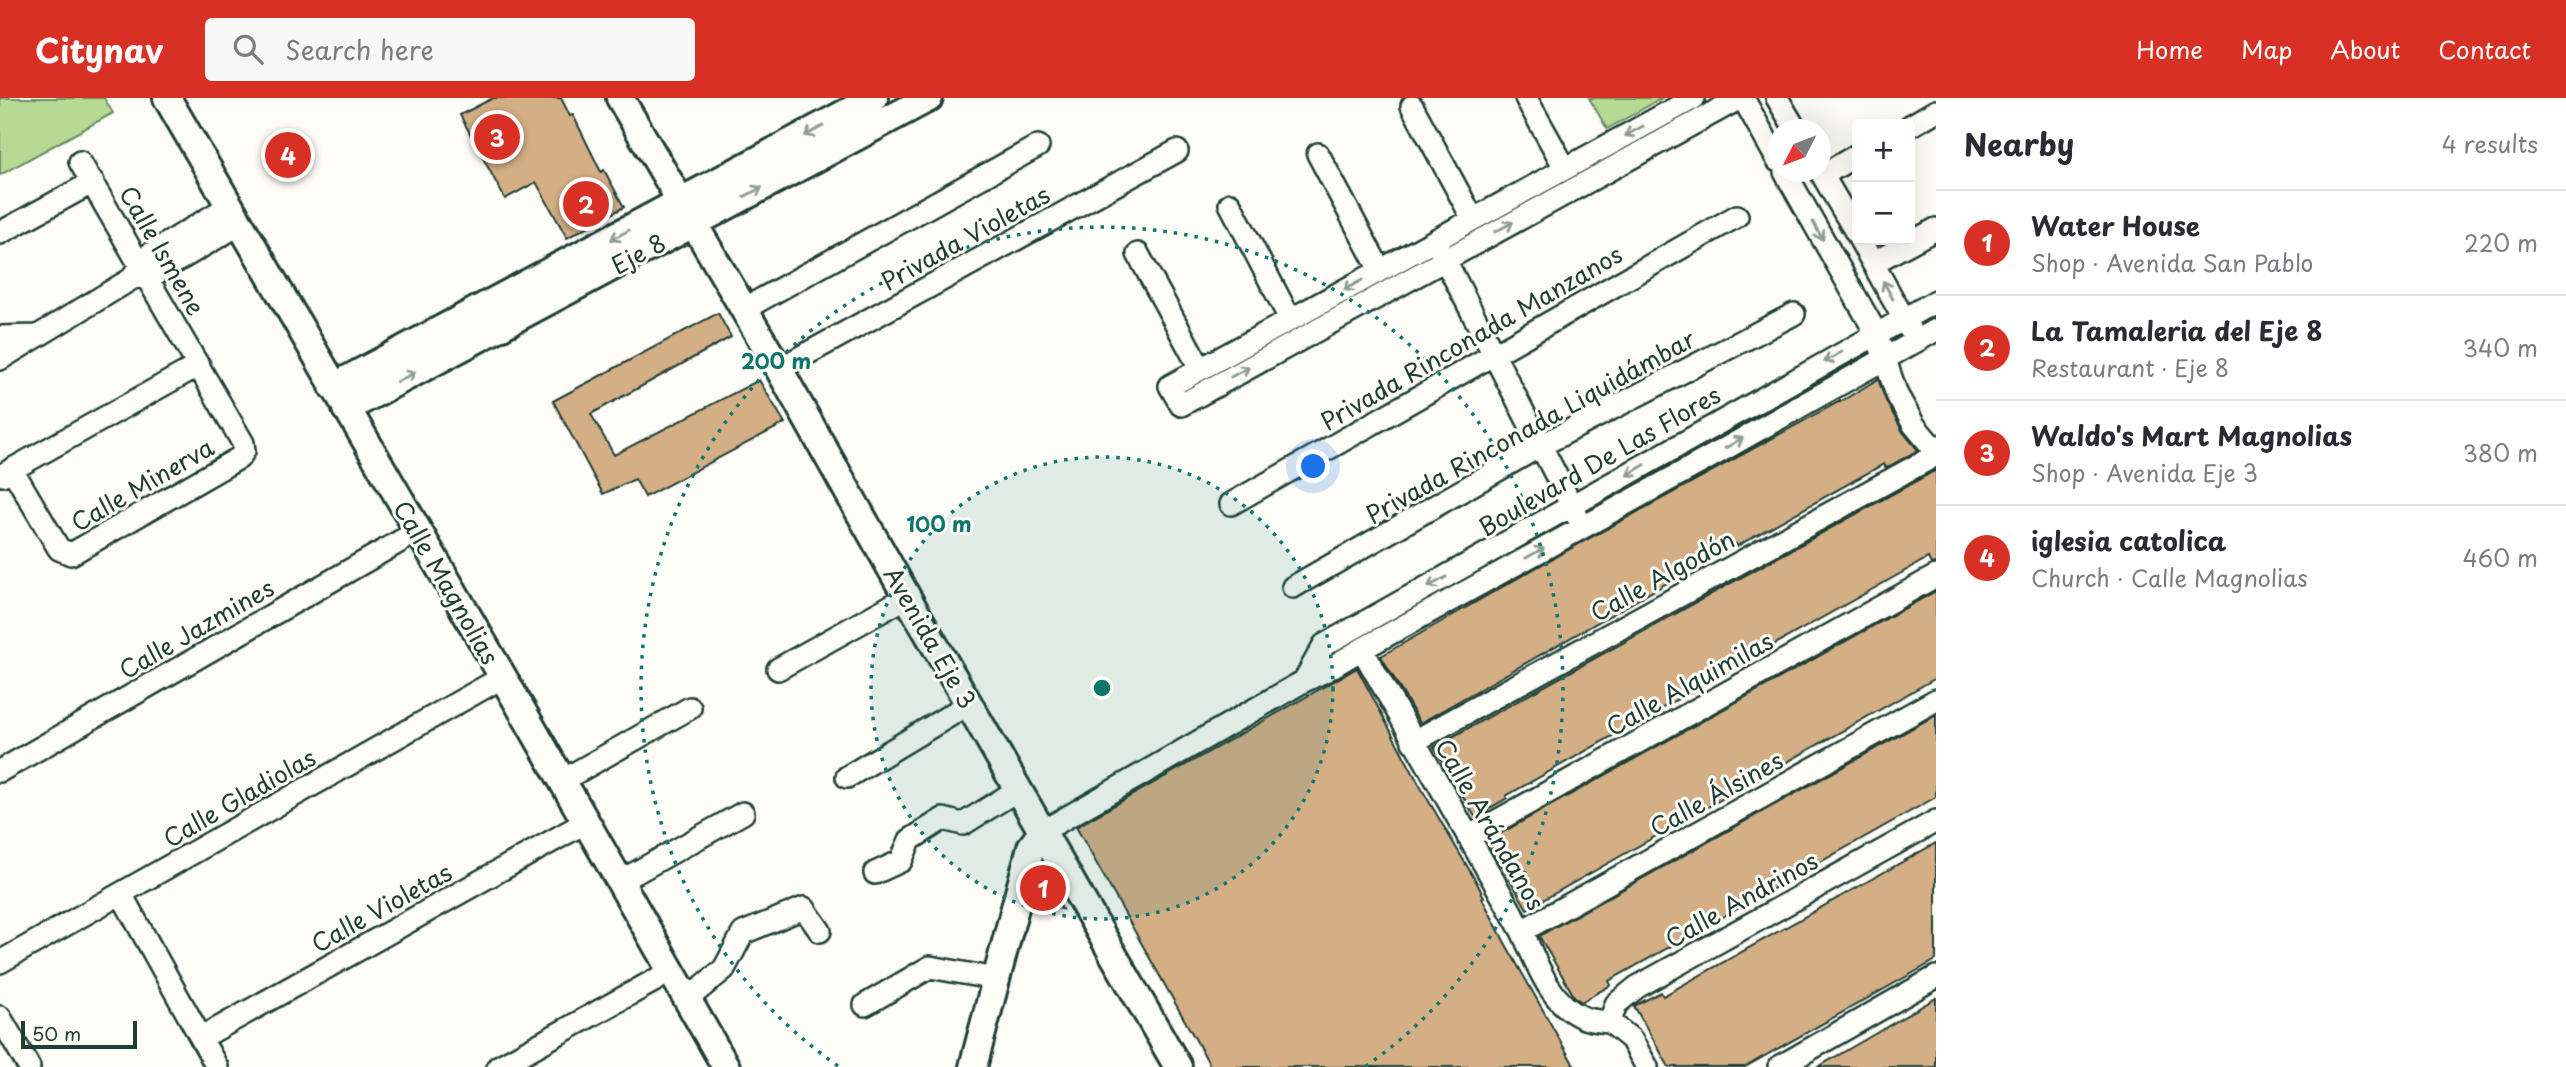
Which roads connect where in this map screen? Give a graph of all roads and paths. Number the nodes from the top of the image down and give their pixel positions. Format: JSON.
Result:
{"nodes":[{"id":1,"x":167,"y":98,"type":"edge"},
{"id":2,"x":620,"y":98,"type":"edge"},
{"id":3,"x":874,"y":98,"type":"edge"},
{"id":4,"x":929,"y":98,"type":"edge"},
{"id":5,"x":1526,"y":98,"type":"edge"},
{"id":6,"x":1694,"y":98,"type":"edge"},
{"id":7,"x":1742,"y":98,"type":"edge"},
{"id":8,"x":1777,"y":98,"type":"edge"},
{"id":9,"x":1412,"y":106,"type":"dead end"},
{"id":10,"x":1936,"y":111,"type":"edge"},
{"id":11,"x":1789,"y":119,"type":"edge"},
{"id":12,"x":1915,"y":122,"type":"edge"},
{"id":13,"x":1768,"y":142,"type":"edge"},
{"id":14,"x":1038,"y":146,"type":"dead end"},
{"id":15,"x":1177,"y":151,"type":"dead end"},
{"id":16,"x":1318,"y":154,"type":"dead end"},
{"id":17,"x":1852,"y":158,"type":"edge"},
{"id":18,"x":80,"y":162,"type":"dead end"},
{"id":19,"x":1565,"y":168,"type":"junction"},
{"id":20,"x":1831,"y":168,"type":"edge"},
{"id":21,"x":93,"y":181,"type":"junction"},
{"id":22,"x":1791,"y":182,"type":"edge"},
{"id":23,"x":1827,"y":182,"type":"edge"},
{"id":24,"x":1230,"y":204,"type":"dead end"},
{"id":25,"x":687,"y":213,"type":"junction"},
{"id":26,"x":235,"y":215,"type":"junction"},
{"id":27,"x":1737,"y":216,"type":"dead end"},
{"id":28,"x":1473,"y":219,"type":"junction"},
{"id":29,"x":1852,"y":225,"type":"edge"},
{"id":30,"x":1936,"y":229,"type":"edge"},
{"id":31,"x":0,"y":233,"type":"edge"},
{"id":32,"x":1434,"y":240,"type":"junction"},
{"id":33,"x":1863,"y":245,"type":"edge"},
{"id":34,"x":1138,"y":254,"type":"dead end"},
{"id":35,"x":1445,"y":260,"type":"junction"},
{"id":36,"x":1873,"y":263,"type":"junction"},
{"id":37,"x":1380,"y":270,"type":"junction"},
{"id":38,"x":141,"y":273,"type":"junction"},
{"id":39,"x":1936,"y":301,"type":"edge"},
{"id":40,"x":744,"y":309,"type":"junction"},
{"id":41,"x":1794,"y":314,"type":"dead end"},
{"id":42,"x":1904,"y":318,"type":"junction"},
{"id":43,"x":1290,"y":319,"type":"junction"},
{"id":44,"x":1936,"y":330,"type":"edge"},
{"id":45,"x":1876,"y":333,"type":"junction"},
{"id":46,"x":39,"y":335,"type":"junction"},
{"id":47,"x":0,"y":337,"type":"edge"},
{"id":48,"x":1916,"y":341,"type":"junction"},
{"id":49,"x":1493,"y":354,"type":"junction"},
{"id":50,"x":1885,"y":358,"type":"junction"},
{"id":51,"x":0,"y":359,"type":"edge"},
{"id":52,"x":199,"y":365,"type":"junction"},
{"id":53,"x":1200,"y":368,"type":"junction"},
{"id":54,"x":779,"y":369,"type":"junction"},
{"id":55,"x":340,"y":398,"type":"junction"},
{"id":56,"x":1540,"y":446,"type":"junction"},
{"id":57,"x":1936,"y":446,"type":"edge"},
{"id":58,"x":1936,"y":455,"type":"edge"},
{"id":59,"x":6,"y":472,"type":"edge"},
{"id":60,"x":1231,"y":504,"type":"dead end"},
{"id":61,"x":1572,"y":507,"type":"junction"},
{"id":62,"x":1582,"y":527,"type":"junction"},
{"id":63,"x":418,"y":531,"type":"junction"},
{"id":64,"x":1936,"y":576,"type":"edge"},
{"id":65,"x":1293,"y":587,"type":"dead end"},
{"id":66,"x":907,"y":597,"type":"junction"},
{"id":67,"x":1362,"y":649,"type":"junction"},
{"id":68,"x":778,"y":669,"type":"dead end"},
{"id":69,"x":503,"y":677,"type":"junction"},
{"id":70,"x":1304,"y":681,"type":"junction"},
{"id":71,"x":1936,"y":700,"type":"edge"},
{"id":72,"x":969,"y":704,"type":"junction"},
{"id":73,"x":690,"y":708,"type":"dead end"},
{"id":74,"x":1413,"y":742,"type":"junction"},
{"id":75,"x":0,"y":771,"type":"edge"},
{"id":76,"x":847,"y":777,"type":"dead end"},
{"id":77,"x":563,"y":780,"type":"junction"},
{"id":78,"x":1019,"y":789,"type":"junction"},
{"id":79,"x":743,"y":813,"type":"dead end"},
{"id":80,"x":1936,"y":821,"type":"edge"},
{"id":81,"x":586,"y":822,"type":"junction"},
{"id":82,"x":1043,"y":831,"type":"junction"},
{"id":83,"x":1468,"y":836,"type":"junction"},
{"id":84,"x":874,"y":873,"type":"dead end"},
{"id":85,"x":619,"y":882,"type":"junction"},
{"id":86,"x":121,"y":894,"type":"junction"},
{"id":87,"x":820,"y":931,"type":"dead end"},
{"id":88,"x":1522,"y":931,"type":"junction"},
{"id":89,"x":0,"y":961,"type":"edge"},
{"id":90,"x":670,"y":972,"type":"junction"},
{"id":91,"x":1936,"y":977,"type":"edge"},
{"id":92,"x":996,"y":979,"type":"junction"},
{"id":93,"x":687,"y":1000,"type":"junction"},
{"id":94,"x":866,"y":1004,"type":"dead end"},
{"id":95,"x":0,"y":1017,"type":"edge"},
{"id":96,"x":1610,"y":1023,"type":"junction"},
{"id":97,"x":201,"y":1038,"type":"junction"},
{"id":98,"x":29,"y":1067,"type":"edge"},
{"id":99,"x":217,"y":1067,"type":"edge"},
{"id":100,"x":498,"y":1067,"type":"edge"},
{"id":101,"x":726,"y":1067,"type":"edge"},
{"id":102,"x":973,"y":1067,"type":"edge"},
{"id":103,"x":1178,"y":1067,"type":"edge"},
{"id":104,"x":1647,"y":1067,"type":"edge"},
{"id":105,"x":1779,"y":1067,"type":"edge"}],
"edges":[{"from":1,"to":26,"type":"main road","name":"Calle Magnolias"},
{"from":2,"to":25,"type":"main road","name":"Avenida Eje 3"},
{"from":3,"to":25,"type":"main road","name":"Eje 8","one_way":true},
{"from":25,"to":4,"type":"main road","name":"Eje 8","one_way":true},
{"from":5,"to":19,"type":"street"},
{"from":6,"to":19,"type":"street","one_way":true},
{"from":7,"to":13,"type":"street"},
{"from":35,"to":7,"type":"street","one_way":true},
{"from":8,"to":11,"type":"street"},
{"from":9,"to":28,"type":"street"},
{"from":10,"to":12,"type":"street"},
{"from":14,"to":40,"type":"street"},
{"from":15,"to":54,"type":"street","name":"Privada Violetas"},
{"from":16,"to":37,"type":"street"},
{"from":17,"to":20,"type":"street"},
{"from":18,"to":21,"type":"street"},
{"from":19,"to":28,"type":"street"},
{"from":21,"to":31,"type":"street","name":"Calle Ismene"},
{"from":21,"to":38,"type":"street","name":"Calle Ismene"},
{"from":22,"to":45,"type":"street","one_way":true},
{"from":23,"to":29,"type":"street"},
{"from":24,"to":43,"type":"street"},
{"from":25,"to":40,"type":"main road","name":"Avenida Eje 3"},
{"from":25,"to":55,"type":"main road","name":"Eje 8"},
{"from":26,"to":38,"type":"street"},
{"from":26,"to":55,"type":"main road","name":"Calle Magnolias"},
{"from":27,"to":49,"type":"street","name":"Privada Rinconada Manzanos"},
{"from":28,"to":32,"type":"street"},
{"from":30,"to":36,"type":"street"},
{"from":32,"to":35,"type":"street"},
{"from":32,"to":37,"type":"street"},
{"from":33,"to":36,"type":"street"},
{"from":34,"to":53,"type":"street"},
{"from":35,"to":49,"type":"street"},
{"from":53,"to":35,"type":"street","one_way":true},
{"from":42,"to":36,"type":"street","one_way":true},
{"from":37,"to":43,"type":"street","one_way":true},
{"from":38,"to":46,"type":"street"},
{"from":38,"to":52,"type":"street","name":"Calle Ismene"},
{"from":39,"to":42,"type":"street","name":"Boulevard De Las Flores"},
{"from":40,"to":54,"type":"main road","name":"Avenida Eje 3"},
{"from":41,"to":56,"type":"street","name":"Privada Rinconada Liquidámbar"},
{"from":42,"to":45,"type":"street","name":"Boulevard De Las Flores"},
{"from":42,"to":48,"type":"street"},
{"from":43,"to":53,"type":"street"},
{"from":44,"to":48,"type":"street","name":"Boulevard De Las Flores"},
{"from":45,"to":50,"type":"street"},
{"from":45,"to":61,"type":"street","name":"Boulevard De Las Flores","one_way":true},
{"from":46,"to":47,"type":"street"},
{"from":46,"to":51,"type":"street"},
{"from":48,"to":50,"type":"street","name":"Boulevard De Las Flores"},
{"from":49,"to":56,"type":"street"},
{"from":49,"to":60,"type":"street","name":"Privada Rinconada Manzanos"},
{"from":50,"to":57,"type":"street"},
{"from":62,"to":50,"type":"street","name":"Boulevard De Las Flores","one_way":true},
{"from":52,"to":59,"type":"street"},
{"from":52,"to":59,"type":"street","name":"Calle Minerva"},
{"from":54,"to":66,"type":"main road","name":"Avenida Eje 3"},
{"from":55,"to":63,"type":"main road","name":"Calle Magnolias"},
{"from":56,"to":61,"type":"street"},
{"from":56,"to":65,"type":"street","name":"Privada Rinconada Liquidámbar"},
{"from":58,"to":74,"type":"street","name":"Calle Algodón"},
{"from":61,"to":62,"type":"street"},
{"from":61,"to":70,"type":"street","name":"Boulevard De Las Flores","one_way":true},
{"from":67,"to":62,"type":"street","name":"Boulevard De Las Flores","one_way":true},
{"from":63,"to":69,"type":"main road","name":"Calle Magnolias"},
{"from":63,"to":75,"type":"street","name":"Calle Jazmines"},
{"from":64,"to":83,"type":"street","name":"Calle Alquimilas"},
{"from":66,"to":68,"type":"street"},
{"from":66,"to":72,"type":"main road","name":"Avenida Eje 3"},
{"from":67,"to":70,"type":"street","name":"Boulevard De Las Flores"},
{"from":67,"to":74,"type":"street","name":"Calle Arándanos"},
{"from":69,"to":77,"type":"main road","name":"Calle Magnolias"},
{"from":69,"to":86,"type":"street","name":"Calle Gladiolas"},
{"from":70,"to":82,"type":"street","name":"Boulevard De Las Flores"},
{"from":71,"to":88,"type":"street","name":"Calle Álsines"},
{"from":72,"to":76,"type":"street"},
{"from":72,"to":78,"type":"main road","name":"Avenida Eje 3"},
{"from":73,"to":77,"type":"street"},
{"from":74,"to":83,"type":"street","name":"Calle Arándanos"},
{"from":77,"to":81,"type":"main road","name":"Calle Magnolias"},
{"from":78,"to":82,"type":"main road","name":"Avenida Eje 3"},
{"from":78,"to":84,"type":"street"},
{"from":79,"to":85,"type":"street"},
{"from":80,"to":96,"type":"street","name":"Calle Andrinos"},
{"from":81,"to":85,"type":"main road","name":"Calle Magnolias"},
{"from":81,"to":97,"type":"street","name":"Calle Violetas"},
{"from":82,"to":92,"type":"main road"},
{"from":82,"to":103,"type":"main road","name":"Avenida Eje 3"},
{"from":83,"to":88,"type":"street","name":"Calle Arándanos"},
{"from":85,"to":90,"type":"main road","name":"Calle Magnolias"},
{"from":86,"to":89,"type":"street","name":"Calle Gladiolas"},
{"from":86,"to":97,"type":"street"},
{"from":87,"to":93,"type":"street"},
{"from":88,"to":96,"type":"street","name":"Calle Arándanos"},
{"from":90,"to":93,"type":"main road","name":"Calle Magnolias"},
{"from":90,"to":100,"type":"street"},
{"from":91,"to":105,"type":"street"},
{"from":92,"to":94,"type":"street"},
{"from":92,"to":102,"type":"main road"},
{"from":93,"to":101,"type":"main road","name":"Calle Magnolias"},
{"from":95,"to":98,"type":"street"},
{"from":96,"to":104,"type":"street"},
{"from":97,"to":99,"type":"street"}]}
